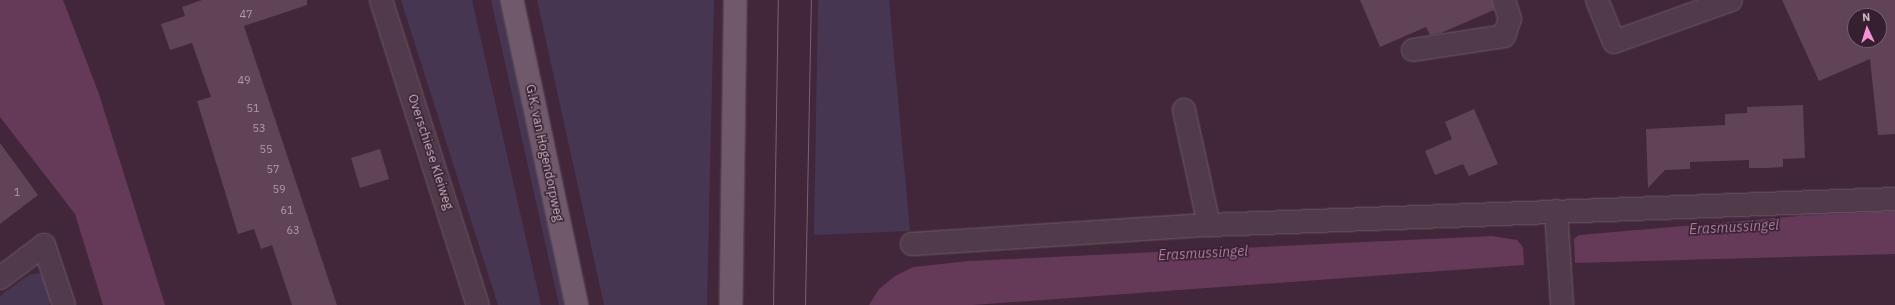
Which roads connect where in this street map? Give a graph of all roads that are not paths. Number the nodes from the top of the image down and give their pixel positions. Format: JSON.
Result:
{"nodes":[{"id":1,"x":381,"y":0,"type":"edge"},
{"id":2,"x":512,"y":0,"type":"edge"},
{"id":3,"x":735,"y":0,"type":"edge"},
{"id":4,"x":1504,"y":0,"type":"edge"},
{"id":5,"x":1597,"y":0,"type":"edge"},
{"id":6,"x":1731,"y":0,"type":"edge"},
{"id":7,"x":1413,"y":50,"type":"dead end"},
{"id":8,"x":1184,"y":110,"type":"dead end"},
{"id":9,"x":1895,"y":198,"type":"edge"},
{"id":10,"x":1556,"y":211,"type":"junction"},
{"id":11,"x":1209,"y":225,"type":"junction"},
{"id":12,"x":912,"y":244,"type":"dead end"},
{"id":13,"x":0,"y":278,"type":"edge"},
{"id":14,"x":64,"y":305,"type":"edge"},
{"id":15,"x":478,"y":305,"type":"edge"},
{"id":16,"x":577,"y":305,"type":"edge"},
{"id":17,"x":731,"y":305,"type":"edge"},
{"id":18,"x":1562,"y":305,"type":"edge"}],
"edges":[{"from":1,"to":15,"type":"street","name":"Overschiese Kleiweg"},
{"from":2,"to":16,"type":"main road","name":"G.K. van Hogendorpweg"},
{"from":3,"to":17,"type":"main road"},
{"from":4,"to":7,"type":"street"},
{"from":5,"to":6,"type":"street"},
{"from":8,"to":11,"type":"street"},
{"from":9,"to":10,"type":"street"},
{"from":10,"to":11,"type":"street"},
{"from":10,"to":18,"type":"street"},
{"from":11,"to":12,"type":"street"},
{"from":13,"to":14,"type":"street"}]}
